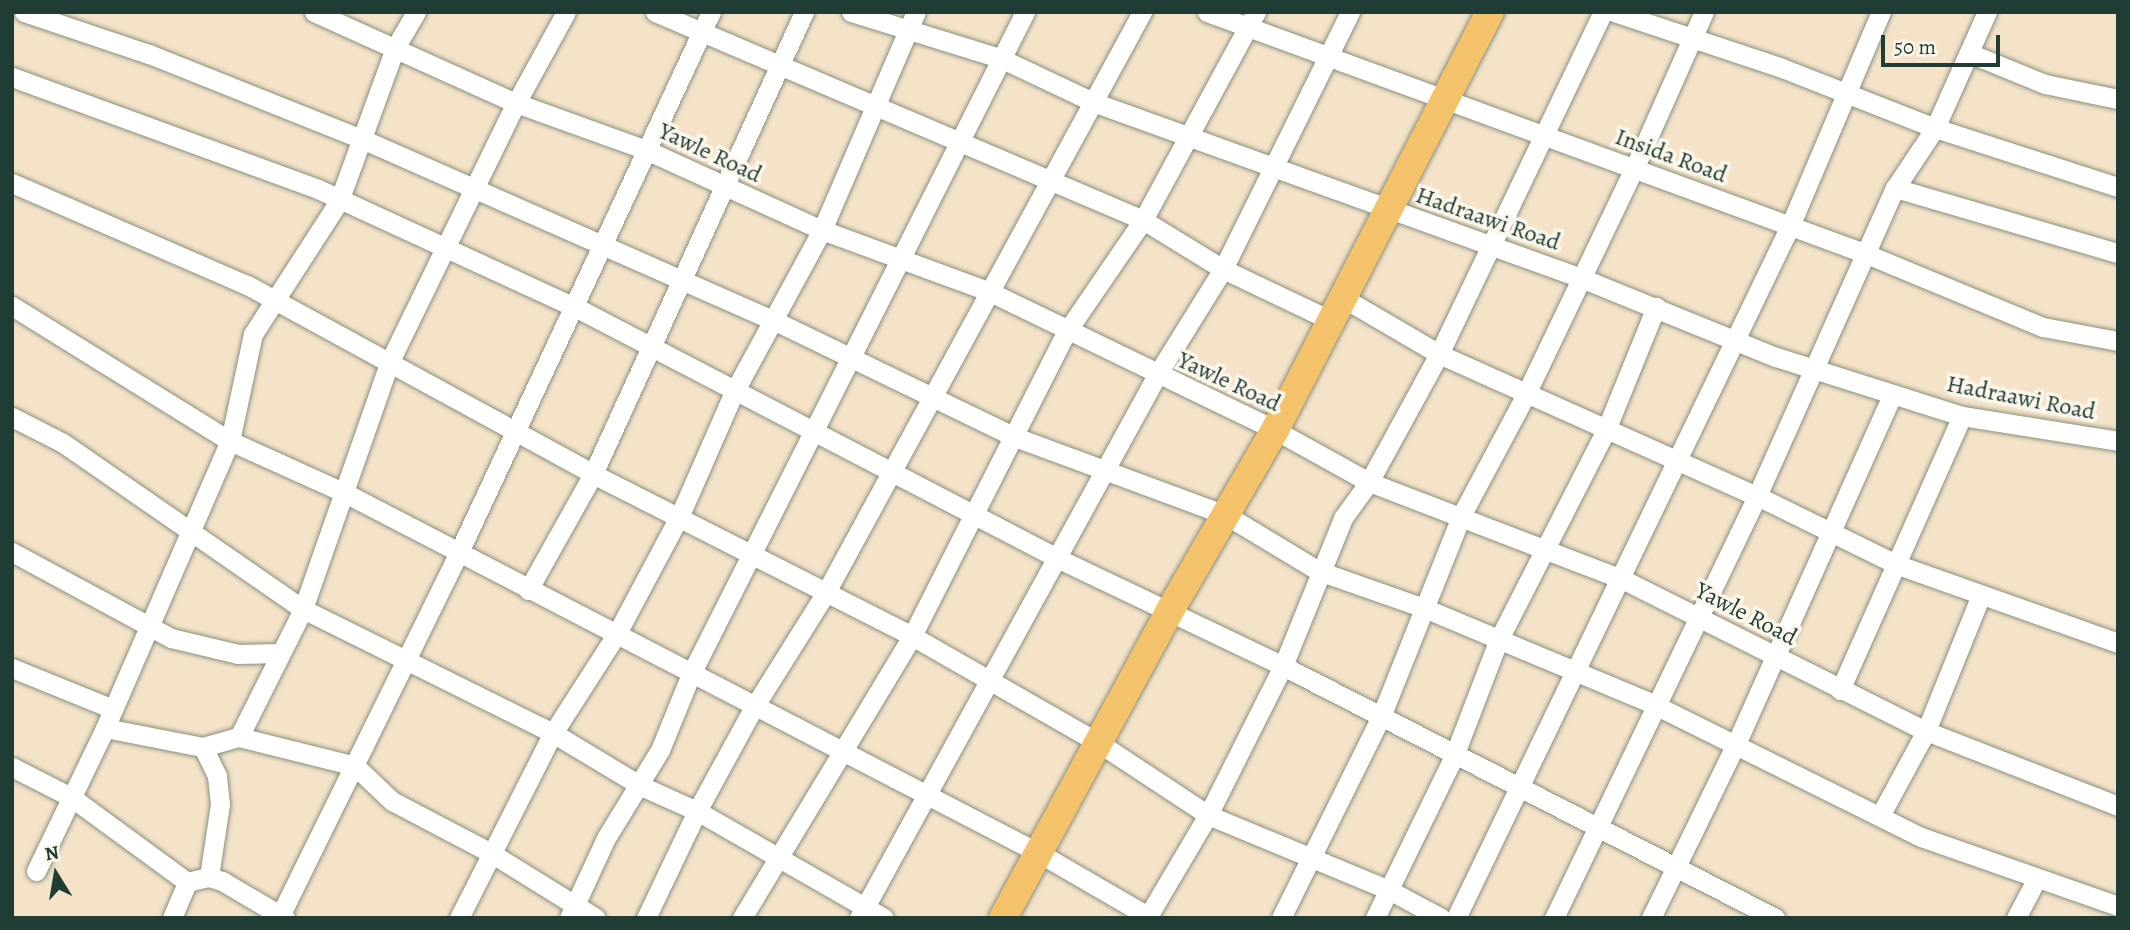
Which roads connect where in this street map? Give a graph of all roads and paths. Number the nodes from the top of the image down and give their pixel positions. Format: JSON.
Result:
{"nodes":[{"id":1,"x":24,"y":12,"type":"edge"},
{"id":2,"x":314,"y":12,"type":"edge"},
{"id":3,"x":416,"y":12,"type":"edge"},
{"id":4,"x":566,"y":12,"type":"edge"},
{"id":5,"x":655,"y":12,"type":"edge"},
{"id":6,"x":711,"y":12,"type":"edge"},
{"id":7,"x":804,"y":12,"type":"edge"},
{"id":8,"x":851,"y":12,"type":"edge"},
{"id":9,"x":1025,"y":12,"type":"edge"},
{"id":10,"x":1142,"y":12,"type":"edge"},
{"id":11,"x":1208,"y":12,"type":"edge"},
{"id":12,"x":1350,"y":12,"type":"edge"},
{"id":13,"x":1490,"y":12,"type":"edge"},
{"id":14,"x":1603,"y":12,"type":"edge"},
{"id":15,"x":1614,"y":12,"type":"edge"},
{"id":16,"x":1704,"y":12,"type":"edge"},
{"id":17,"x":1881,"y":12,"type":"edge"},
{"id":18,"x":1987,"y":12,"type":"edge"},
{"id":19,"x":913,"y":20,"type":"edge"},
{"id":20,"x":1252,"y":20,"type":"edge"},
{"id":21,"x":702,"y":31,"type":"junction"},
{"id":22,"x":1693,"y":42,"type":"junction"},
{"id":23,"x":395,"y":48,"type":"junction"},
{"id":24,"x":1329,"y":53,"type":"junction"},
{"id":25,"x":1969,"y":53,"type":"junction"},
{"id":26,"x":1000,"y":58,"type":"junction"},
{"id":27,"x":781,"y":63,"type":"junction"},
{"id":28,"x":12,"y":77,"type":"edge"},
{"id":29,"x":1850,"y":95,"type":"junction"},
{"id":30,"x":1448,"y":98,"type":"junction"},
{"id":31,"x":2118,"y":99,"type":"edge"},
{"id":32,"x":1093,"y":102,"type":"junction"},
{"id":33,"x":516,"y":103,"type":"junction"},
{"id":34,"x":874,"y":108,"type":"junction"},
{"id":35,"x":1935,"y":128,"type":"junction"},
{"id":36,"x":1189,"y":135,"type":"junction"},
{"id":37,"x":1548,"y":135,"type":"junction"},
{"id":38,"x":362,"y":139,"type":"junction"},
{"id":39,"x":959,"y":142,"type":"junction"},
{"id":40,"x":644,"y":149,"type":"junction"},
{"id":41,"x":1275,"y":166,"type":"junction"},
{"id":42,"x":1634,"y":169,"type":"junction"},
{"id":43,"x":1050,"y":180,"type":"junction"},
{"id":44,"x":12,"y":183,"type":"edge"},
{"id":45,"x":725,"y":187,"type":"junction"},
{"id":46,"x":2118,"y":187,"type":"edge"},
{"id":47,"x":1895,"y":188,"type":"junction"},
{"id":48,"x":474,"y":190,"type":"junction"},
{"id":49,"x":339,"y":201,"type":"junction"},
{"id":50,"x":1390,"y":211,"type":"junction"},
{"id":51,"x":1143,"y":219,"type":"junction"},
{"id":52,"x":1790,"y":226,"type":"junction"},
{"id":53,"x":822,"y":230,"type":"junction"},
{"id":54,"x":1489,"y":244,"type":"junction"},
{"id":55,"x":602,"y":245,"type":"junction"},
{"id":56,"x":446,"y":247,"type":"junction"},
{"id":57,"x":1864,"y":253,"type":"junction"},
{"id":58,"x":2118,"y":253,"type":"edge"},
{"id":59,"x":903,"y":256,"type":"junction"},
{"id":60,"x":1223,"y":269,"type":"junction"},
{"id":61,"x":1581,"y":278,"type":"junction"},
{"id":62,"x":683,"y":281,"type":"junction"},
{"id":63,"x":988,"y":291,"type":"junction"},
{"id":64,"x":276,"y":301,"type":"junction"},
{"id":65,"x":12,"y":306,"type":"edge"},
{"id":66,"x":575,"y":306,"type":"junction"},
{"id":67,"x":1656,"y":307,"type":"junction"},
{"id":68,"x":1338,"y":310,"type":"junction"},
{"id":69,"x":773,"y":320,"type":"junction"},
{"id":70,"x":1068,"y":331,"type":"junction"},
{"id":71,"x":1735,"y":340,"type":"junction"},
{"id":72,"x":2118,"y":341,"type":"edge"},
{"id":73,"x":652,"y":350,"type":"junction"},
{"id":74,"x":1439,"y":354,"type":"junction"},
{"id":75,"x":850,"y":358,"type":"junction"},
{"id":76,"x":390,"y":361,"type":"junction"},
{"id":77,"x":1816,"y":370,"type":"junction"},
{"id":78,"x":1157,"y":375,"type":"junction"},
{"id":79,"x":734,"y":392,"type":"junction"},
{"id":80,"x":1892,"y":395,"type":"junction"},
{"id":81,"x":934,"y":396,"type":"junction"},
{"id":82,"x":1525,"y":396,"type":"junction"},
{"id":83,"x":1962,"y":416,"type":"junction"},
{"id":84,"x":12,"y":418,"type":"edge"},
{"id":85,"x":513,"y":430,"type":"junction"},
{"id":86,"x":1275,"y":430,"type":"junction"},
{"id":87,"x":1606,"y":430,"type":"junction"},
{"id":88,"x":812,"y":431,"type":"junction"},
{"id":89,"x":1015,"y":437,"type":"junction"},
{"id":90,"x":230,"y":441,"type":"junction"},
{"id":91,"x":2118,"y":441,"type":"edge"},
{"id":92,"x":1679,"y":462,"type":"junction"},
{"id":93,"x":1106,"y":470,"type":"junction"},
{"id":94,"x":892,"y":471,"type":"junction"},
{"id":95,"x":593,"y":474,"type":"junction"},
{"id":96,"x":1369,"y":482,"type":"junction"},
{"id":97,"x":345,"y":493,"type":"junction"},
{"id":98,"x":1757,"y":496,"type":"junction"},
{"id":99,"x":974,"y":514,"type":"junction"},
{"id":100,"x":680,"y":515,"type":"junction"},
{"id":101,"x":1226,"y":515,"type":"junction"},
{"id":102,"x":1461,"y":516,"type":"junction"},
{"id":103,"x":188,"y":530,"type":"junction"},
{"id":104,"x":1831,"y":533,"type":"junction"},
{"id":105,"x":1546,"y":550,"type":"junction"},
{"id":106,"x":12,"y":552,"type":"edge"},
{"id":107,"x":459,"y":552,"type":"junction"},
{"id":108,"x":754,"y":554,"type":"junction"},
{"id":109,"x":1059,"y":559,"type":"junction"},
{"id":110,"x":1898,"y":565,"type":"junction"},
{"id":111,"x":1319,"y":571,"type":"junction"},
{"id":112,"x":1622,"y":579,"type":"junction"},
{"id":113,"x":528,"y":590,"type":"junction"},
{"id":114,"x":825,"y":594,"type":"junction"},
{"id":115,"x":1981,"y":595,"type":"junction"},
{"id":116,"x":1424,"y":608,"type":"junction"},
{"id":117,"x":303,"y":609,"type":"junction"},
{"id":118,"x":1169,"y":612,"type":"junction"},
{"id":119,"x":1695,"y":617,"type":"junction"},
{"id":120,"x":149,"y":623,"type":"junction"},
{"id":121,"x":616,"y":635,"type":"junction"},
{"id":122,"x":912,"y":636,"type":"junction"},
{"id":123,"x":1499,"y":639,"type":"junction"},
{"id":124,"x":2118,"y":643,"type":"edge"},
{"id":125,"x":280,"y":653,"type":"junction"},
{"id":126,"x":1775,"y":656,"type":"junction"},
{"id":127,"x":407,"y":659,"type":"junction"},
{"id":128,"x":1283,"y":667,"type":"junction"},
{"id":129,"x":12,"y":668,"type":"edge"},
{"id":130,"x":1578,"y":672,"type":"junction"},
{"id":131,"x":691,"y":674,"type":"junction"},
{"id":132,"x":990,"y":680,"type":"junction"},
{"id":133,"x":1840,"y":690,"type":"junction"},
{"id":134,"x":1653,"y":704,"type":"junction"},
{"id":135,"x":754,"y":707,"type":"junction"},
{"id":136,"x":113,"y":709,"type":"junction"},
{"id":137,"x":1380,"y":719,"type":"junction"},
{"id":138,"x":105,"y":728,"type":"junction"},
{"id":139,"x":1926,"y":731,"type":"junction"},
{"id":140,"x":553,"y":733,"type":"junction"},
{"id":141,"x":239,"y":737,"type":"junction"},
{"id":142,"x":1099,"y":743,"type":"junction"},
{"id":143,"x":1736,"y":744,"type":"junction"},
{"id":144,"x":203,"y":747,"type":"junction"},
{"id":145,"x":845,"y":752,"type":"junction"},
{"id":146,"x":1454,"y":756,"type":"junction"},
{"id":147,"x":355,"y":766,"type":"junction"},
{"id":148,"x":12,"y":767,"type":"edge"},
{"id":149,"x":641,"y":786,"type":"junction"},
{"id":150,"x":1522,"y":790,"type":"junction"},
{"id":151,"x":71,"y":797,"type":"junction"},
{"id":152,"x":928,"y":797,"type":"junction"},
{"id":153,"x":2118,"y":806,"type":"edge"},
{"id":154,"x":696,"y":811,"type":"junction"},
{"id":155,"x":1881,"y":814,"type":"junction"},
{"id":156,"x":1208,"y":815,"type":"junction"},
{"id":157,"x":1597,"y":827,"type":"junction"},
{"id":158,"x":491,"y":853,"type":"junction"},
{"id":159,"x":1039,"y":853,"type":"junction"},
{"id":160,"x":1310,"y":858,"type":"junction"},
{"id":161,"x":780,"y":862,"type":"junction"},
{"id":162,"x":1677,"y":868,"type":"junction"},
{"id":163,"x":36,"y":871,"type":"dead end"},
{"id":164,"x":209,"y":877,"type":"junction"},
{"id":165,"x":2037,"y":878,"type":"junction"},
{"id":166,"x":187,"y":882,"type":"junction"},
{"id":167,"x":1389,"y":890,"type":"junction"},
{"id":168,"x":2118,"y":906,"type":"edge"},
{"id":169,"x":1746,"y":911,"type":"edge"},
{"id":170,"x":572,"y":912,"type":"edge"},
{"id":171,"x":862,"y":913,"type":"edge"},
{"id":172,"x":281,"y":917,"type":"edge"},
{"id":173,"x":1149,"y":917,"type":"edge"},
{"id":174,"x":172,"y":918,"type":"edge"},
{"id":175,"x":458,"y":918,"type":"edge"},
{"id":176,"x":596,"y":918,"type":"edge"},
{"id":177,"x":646,"y":918,"type":"edge"},
{"id":178,"x":742,"y":918,"type":"edge"},
{"id":179,"x":884,"y":918,"type":"edge"},
{"id":180,"x":1003,"y":918,"type":"edge"},
{"id":181,"x":1281,"y":918,"type":"edge"},
{"id":182,"x":1376,"y":918,"type":"edge"},
{"id":183,"x":1441,"y":918,"type":"edge"},
{"id":184,"x":1457,"y":918,"type":"edge"},
{"id":185,"x":1554,"y":918,"type":"edge"},
{"id":186,"x":1651,"y":918,"type":"edge"},
{"id":187,"x":1775,"y":918,"type":"edge"},
{"id":188,"x":2016,"y":918,"type":"edge"}],
"edges":[{"from":1,"to":38,"type":"street"},
{"from":2,"to":23,"type":"street","name":"Yawle Road"},
{"from":3,"to":23,"type":"street"},
{"from":4,"to":33,"type":"street"},
{"from":5,"to":21,"type":"street"},
{"from":6,"to":21,"type":"street"},
{"from":7,"to":27,"type":"street"},
{"from":8,"to":19,"type":"street","name":"Hadraawi Road"},
{"from":9,"to":26,"type":"street"},
{"from":10,"to":32,"type":"street"},
{"from":11,"to":20,"type":"street","name":"Insida Road"},
{"from":12,"to":24,"type":"street"},
{"from":13,"to":30,"type":"highway"},
{"from":14,"to":37,"type":"street"},
{"from":15,"to":22,"type":"street"},
{"from":16,"to":22,"type":"street"},
{"from":17,"to":29,"type":"street"},
{"from":18,"to":25,"type":"street"},
{"from":19,"to":26,"type":"street","name":"Hadraawi Road"},
{"from":19,"to":34,"type":"street"},
{"from":20,"to":24,"type":"street","name":"Insida Road"},
{"from":20,"to":36,"type":"street"},
{"from":21,"to":27,"type":"street"},
{"from":21,"to":40,"type":"street"},
{"from":22,"to":29,"type":"street"},
{"from":22,"to":42,"type":"street"},
{"from":23,"to":33,"type":"street","name":"Yawle Road"},
{"from":23,"to":38,"type":"street"},
{"from":24,"to":30,"type":"street","name":"Insida Road"},
{"from":24,"to":41,"type":"street"},
{"from":25,"to":31,"type":"street"},
{"from":25,"to":35,"type":"street"},
{"from":26,"to":32,"type":"street","name":"Hadraawi Road"},
{"from":26,"to":39,"type":"street"},
{"from":27,"to":34,"type":"street"},
{"from":27,"to":45,"type":"street"},
{"from":28,"to":49,"type":"street"},
{"from":29,"to":35,"type":"street"},
{"from":29,"to":52,"type":"street"},
{"from":30,"to":37,"type":"street","name":"Insida Road"},
{"from":30,"to":50,"type":"highway"},
{"from":32,"to":36,"type":"street","name":"Hadraawi Road"},
{"from":32,"to":43,"type":"street"},
{"from":33,"to":40,"type":"street","name":"Yawle Road"},
{"from":33,"to":48,"type":"street"},
{"from":34,"to":39,"type":"street"},
{"from":34,"to":53,"type":"street"},
{"from":35,"to":46,"type":"street"},
{"from":35,"to":47,"type":"street"},
{"from":36,"to":41,"type":"street","name":"Hadraawi Road"},
{"from":36,"to":51,"type":"street"},
{"from":37,"to":42,"type":"street","name":"Insida Road"},
{"from":37,"to":54,"type":"street"},
{"from":38,"to":48,"type":"street"},
{"from":38,"to":49,"type":"street"},
{"from":39,"to":43,"type":"street"},
{"from":39,"to":59,"type":"street"},
{"from":40,"to":45,"type":"street","name":"Yawle Road"},
{"from":40,"to":55,"type":"street"},
{"from":41,"to":50,"type":"street","name":"Hadraawi Road"},
{"from":41,"to":60,"type":"street"},
{"from":42,"to":52,"type":"street","name":"Insida Road"},
{"from":42,"to":61,"type":"street"},
{"from":43,"to":51,"type":"street"},
{"from":43,"to":63,"type":"street"},
{"from":44,"to":64,"type":"street"},
{"from":45,"to":53,"type":"street","name":"Yawle Road"},
{"from":45,"to":62,"type":"street"},
{"from":47,"to":57,"type":"street"},
{"from":47,"to":58,"type":"street"},
{"from":48,"to":55,"type":"street"},
{"from":48,"to":56,"type":"street"},
{"from":49,"to":56,"type":"street"},
{"from":49,"to":64,"type":"street"},
{"from":50,"to":54,"type":"street","name":"Hadraawi Road"},
{"from":50,"to":68,"type":"highway"},
{"from":51,"to":60,"type":"street"},
{"from":51,"to":70,"type":"street"},
{"from":52,"to":57,"type":"street","name":"Insida Road"},
{"from":52,"to":71,"type":"street"},
{"from":53,"to":59,"type":"street","name":"Yawle Road"},
{"from":53,"to":69,"type":"street"},
{"from":54,"to":61,"type":"street","name":"Hadraawi Road"},
{"from":54,"to":74,"type":"street"},
{"from":55,"to":62,"type":"street"},
{"from":55,"to":66,"type":"street"},
{"from":56,"to":66,"type":"street"},
{"from":56,"to":76,"type":"street"},
{"from":57,"to":72,"type":"street","name":"Insida Road"},
{"from":57,"to":77,"type":"street"},
{"from":59,"to":63,"type":"street","name":"Yawle Road"},
{"from":59,"to":75,"type":"street"},
{"from":60,"to":68,"type":"street"},
{"from":60,"to":78,"type":"street"},
{"from":61,"to":67,"type":"street","name":"Hadraawi Road"},
{"from":61,"to":82,"type":"street"},
{"from":62,"to":69,"type":"street"},
{"from":62,"to":73,"type":"street"},
{"from":63,"to":70,"type":"street","name":"Yawle Road"},
{"from":63,"to":81,"type":"street"},
{"from":64,"to":76,"type":"street"},
{"from":64,"to":90,"type":"street"},
{"from":65,"to":90,"type":"street"},
{"from":66,"to":73,"type":"street"},
{"from":66,"to":85,"type":"street"},
{"from":67,"to":71,"type":"street","name":"Hadraawi Road"},
{"from":67,"to":87,"type":"street"},
{"from":68,"to":74,"type":"street"},
{"from":68,"to":86,"type":"highway"},
{"from":69,"to":75,"type":"street"},
{"from":69,"to":79,"type":"street"},
{"from":70,"to":78,"type":"street","name":"Yawle Road"},
{"from":70,"to":89,"type":"street"},
{"from":71,"to":77,"type":"street","name":"Hadraawi Road"},
{"from":71,"to":92,"type":"street"},
{"from":73,"to":79,"type":"street"},
{"from":73,"to":95,"type":"street"},
{"from":74,"to":82,"type":"street"},
{"from":74,"to":96,"type":"street"},
{"from":75,"to":81,"type":"street"},
{"from":75,"to":88,"type":"street"},
{"from":76,"to":85,"type":"street"},
{"from":76,"to":97,"type":"street"},
{"from":77,"to":80,"type":"street","name":"Hadraawi Road"},
{"from":77,"to":98,"type":"street"},
{"from":78,"to":86,"type":"street","name":"Yawle Road"},
{"from":78,"to":93,"type":"street"},
{"from":79,"to":88,"type":"street"},
{"from":79,"to":100,"type":"street"},
{"from":80,"to":83,"type":"street","name":"Hadraawi Road"},
{"from":80,"to":104,"type":"street"},
{"from":81,"to":89,"type":"street"},
{"from":81,"to":94,"type":"street"},
{"from":82,"to":87,"type":"street"},
{"from":82,"to":102,"type":"street"},
{"from":83,"to":91,"type":"street","name":"Hadraawi Road"},
{"from":83,"to":110,"type":"street"},
{"from":84,"to":103,"type":"street"},
{"from":85,"to":95,"type":"street"},
{"from":85,"to":107,"type":"street"},
{"from":86,"to":96,"type":"street","name":"Yawle Road"},
{"from":86,"to":101,"type":"highway"},
{"from":87,"to":92,"type":"street"},
{"from":87,"to":105,"type":"street"},
{"from":88,"to":94,"type":"street"},
{"from":88,"to":108,"type":"street"},
{"from":89,"to":93,"type":"street"},
{"from":89,"to":99,"type":"street"},
{"from":90,"to":97,"type":"street"},
{"from":90,"to":103,"type":"street"},
{"from":92,"to":98,"type":"street"},
{"from":92,"to":112,"type":"street"},
{"from":93,"to":101,"type":"street"},
{"from":93,"to":109,"type":"street"},
{"from":94,"to":99,"type":"street"},
{"from":94,"to":114,"type":"street"},
{"from":95,"to":100,"type":"street"},
{"from":95,"to":113,"type":"street"},
{"from":96,"to":102,"type":"street","name":"Yawle Road"},
{"from":96,"to":111,"type":"street"},
{"from":97,"to":107,"type":"street"},
{"from":97,"to":117,"type":"street"},
{"from":98,"to":104,"type":"street"},
{"from":98,"to":119,"type":"street"},
{"from":99,"to":109,"type":"street"},
{"from":99,"to":122,"type":"street"},
{"from":100,"to":108,"type":"street"},
{"from":100,"to":121,"type":"street"},
{"from":101,"to":111,"type":"street"},
{"from":101,"to":118,"type":"highway"},
{"from":102,"to":105,"type":"street","name":"Yawle Road"},
{"from":102,"to":116,"type":"street"},
{"from":103,"to":117,"type":"street"},
{"from":103,"to":120,"type":"street"},
{"from":104,"to":110,"type":"street"},
{"from":104,"to":126,"type":"street"},
{"from":105,"to":112,"type":"street","name":"Yawle Road"},
{"from":105,"to":123,"type":"street"},
{"from":106,"to":120,"type":"street"},
{"from":107,"to":113,"type":"street"},
{"from":107,"to":127,"type":"street"},
{"from":108,"to":114,"type":"street"},
{"from":108,"to":131,"type":"street"},
{"from":109,"to":118,"type":"street"},
{"from":109,"to":132,"type":"street"},
{"from":110,"to":115,"type":"street"},
{"from":110,"to":133,"type":"street"},
{"from":111,"to":116,"type":"street"},
{"from":111,"to":128,"type":"street"},
{"from":112,"to":119,"type":"street","name":"Yawle Road"},
{"from":112,"to":130,"type":"street"},
{"from":113,"to":121,"type":"street"},
{"from":114,"to":122,"type":"street"},
{"from":114,"to":135,"type":"street"},
{"from":115,"to":124,"type":"street"},
{"from":115,"to":139,"type":"street"},
{"from":116,"to":123,"type":"street"},
{"from":116,"to":137,"type":"street"},
{"from":117,"to":125,"type":"street"},
{"from":117,"to":127,"type":"street"},
{"from":118,"to":128,"type":"street"},
{"from":118,"to":142,"type":"highway"},
{"from":119,"to":126,"type":"street","name":"Yawle Road"},
{"from":119,"to":134,"type":"street"},
{"from":120,"to":125,"type":"street"},
{"from":120,"to":136,"type":"street"},
{"from":121,"to":131,"type":"street"},
{"from":121,"to":140,"type":"street"},
{"from":122,"to":132,"type":"street"},
{"from":122,"to":145,"type":"street"},
{"from":123,"to":130,"type":"street"},
{"from":123,"to":146,"type":"street"},
{"from":125,"to":141,"type":"street"},
{"from":126,"to":133,"type":"street","name":"Yawle Road"},
{"from":126,"to":143,"type":"street"},
{"from":127,"to":140,"type":"street"},
{"from":127,"to":147,"type":"street"},
{"from":128,"to":137,"type":"street"},
{"from":128,"to":156,"type":"street"},
{"from":129,"to":136,"type":"street"},
{"from":130,"to":134,"type":"street"},
{"from":130,"to":150,"type":"street"},
{"from":131,"to":135,"type":"street"},
{"from":131,"to":149,"type":"street"},
{"from":132,"to":142,"type":"street"},
{"from":132,"to":152,"type":"street"},
{"from":133,"to":139,"type":"street","name":"Yawle Road"},
{"from":134,"to":143,"type":"street"},
{"from":134,"to":157,"type":"street"},
{"from":135,"to":145,"type":"street"},
{"from":135,"to":154,"type":"street"},
{"from":136,"to":138,"type":"street"},
{"from":137,"to":146,"type":"street"},
{"from":137,"to":160,"type":"street"},
{"from":138,"to":144,"type":"street"},
{"from":138,"to":151,"type":"street"},
{"from":139,"to":153,"type":"street","name":"Yawle Road"},
{"from":139,"to":155,"type":"street"},
{"from":140,"to":149,"type":"street"},
{"from":140,"to":158,"type":"street"},
{"from":141,"to":144,"type":"street"},
{"from":141,"to":147,"type":"street"},
{"from":142,"to":156,"type":"street"},
{"from":142,"to":159,"type":"highway"},
{"from":143,"to":155,"type":"street"},
{"from":143,"to":162,"type":"street"},
{"from":144,"to":164,"type":"street"},
{"from":145,"to":152,"type":"street"},
{"from":145,"to":161,"type":"street"},
{"from":146,"to":150,"type":"street"},
{"from":146,"to":167,"type":"street"},
{"from":147,"to":158,"type":"street"},
{"from":147,"to":172,"type":"street"},
{"from":148,"to":151,"type":"street"},
{"from":149,"to":154,"type":"street"},
{"from":149,"to":170,"type":"street"},
{"from":150,"to":157,"type":"street"},
{"from":150,"to":184,"type":"street"},
{"from":151,"to":163,"type":"street"},
{"from":151,"to":166,"type":"street"},
{"from":152,"to":159,"type":"street"},
{"from":152,"to":171,"type":"street"},
{"from":154,"to":161,"type":"street"},
{"from":154,"to":177,"type":"street"},
{"from":155,"to":165,"type":"street"},
{"from":156,"to":160,"type":"street"},
{"from":156,"to":173,"type":"street"},
{"from":157,"to":162,"type":"street"},
{"from":157,"to":185,"type":"street"},
{"from":158,"to":170,"type":"street"},
{"from":158,"to":175,"type":"street"},
{"from":159,"to":173,"type":"street"},
{"from":159,"to":180,"type":"highway"},
{"from":160,"to":167,"type":"street"},
{"from":160,"to":181,"type":"street"},
{"from":161,"to":171,"type":"street"},
{"from":161,"to":178,"type":"street"},
{"from":162,"to":169,"type":"street"},
{"from":162,"to":186,"type":"street"},
{"from":164,"to":166,"type":"street"},
{"from":164,"to":172,"type":"street"},
{"from":165,"to":168,"type":"street"},
{"from":165,"to":188,"type":"street"},
{"from":166,"to":174,"type":"street"},
{"from":167,"to":182,"type":"street"},
{"from":167,"to":183,"type":"street"},
{"from":169,"to":187,"type":"street"},
{"from":170,"to":176,"type":"street"},
{"from":171,"to":179,"type":"street"}]}
